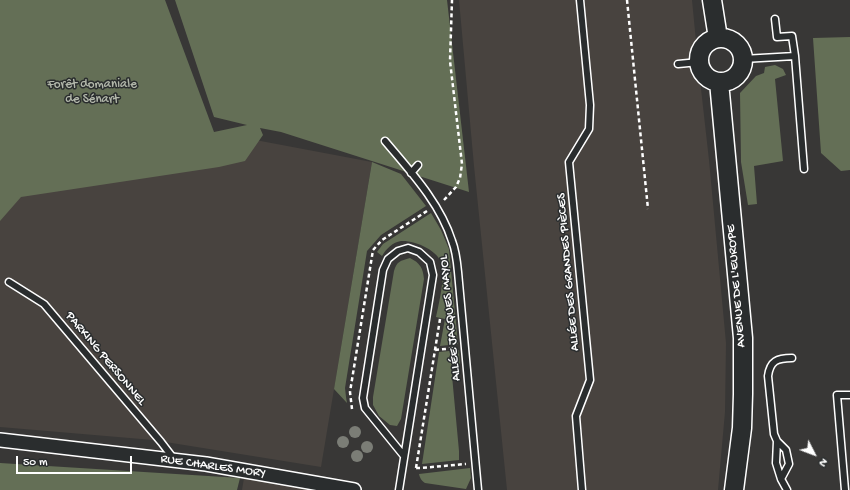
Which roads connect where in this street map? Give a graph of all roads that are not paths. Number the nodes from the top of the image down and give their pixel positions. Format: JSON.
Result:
{"nodes":[{"id":1,"x":580,"y":0,"type":"edge"},
{"id":2,"x":712,"y":0,"type":"edge"},
{"id":3,"x":775,"y":19,"type":"dead end"},
{"id":4,"x":718,"y":38,"type":"junction"},
{"id":5,"x":794,"y":56,"type":"junction"},
{"id":6,"x":742,"y":59,"type":"junction"},
{"id":7,"x":699,"y":62,"type":"junction"},
{"id":8,"x":678,"y":64,"type":"dead end"},
{"id":9,"x":719,"y":82,"type":"junction"},
{"id":10,"x":385,"y":141,"type":"dead end"},
{"id":11,"x":418,"y":165,"type":"dead end"},
{"id":12,"x":804,"y":169,"type":"dead end"},
{"id":13,"x":412,"y":173,"type":"junction"},
{"id":14,"x":9,"y":282,"type":"dead end"},
{"id":15,"x":792,"y":358,"type":"dead end"},
{"id":16,"x":850,"y":395,"type":"edge"},
{"id":17,"x":0,"y":440,"type":"edge"},
{"id":18,"x":777,"y":441,"type":"junction"},
{"id":19,"x":404,"y":456,"type":"junction"},
{"id":20,"x":175,"y":461,"type":"junction"},
{"id":21,"x":781,"y":479,"type":"junction"},
{"id":22,"x":354,"y":490,"type":"edge"},
{"id":23,"x":399,"y":490,"type":"edge"},
{"id":24,"x":478,"y":490,"type":"edge"},
{"id":25,"x":582,"y":490,"type":"edge"},
{"id":26,"x":734,"y":490,"type":"edge"},
{"id":27,"x":787,"y":490,"type":"edge"},
{"id":28,"x":845,"y":490,"type":"edge"}],
"edges":[{"from":1,"to":25,"type":"lane","name":"ALLÉE DES GRANDES PIÈCES"},
{"from":2,"to":4,"type":"main road"},
{"from":3,"to":5,"type":"lane"},
{"from":4,"to":6,"type":"main road"},
{"from":4,"to":7,"type":"main road"},
{"from":5,"to":6,"type":"lane"},
{"from":5,"to":12,"type":"lane"},
{"from":6,"to":9,"type":"main road"},
{"from":7,"to":8,"type":"lane"},
{"from":7,"to":9,"type":"main road"},
{"from":9,"to":26,"type":"main road","name":"AVENUE DE L'EUROPE"},
{"from":10,"to":13,"type":"lane","name":"ALLÉE JACQUES MAYOL"},
{"from":11,"to":13,"type":"lane"},
{"from":13,"to":24,"type":"lane","name":"ALLÉE JACQUES MAYOL"},
{"from":14,"to":20,"type":"lane","name":"PARKING PERSONNEL"},
{"from":15,"to":18,"type":"lane"},
{"from":16,"to":28,"type":"lane"},
{"from":17,"to":20,"type":"street","name":"RUE CHARLES MORY"},
{"from":18,"to":21,"type":"lane"},
{"from":18,"to":21,"type":"lane"},
{"from":19,"to":19,"type":"lane"},
{"from":19,"to":23,"type":"lane"},
{"from":20,"to":22,"type":"street","name":"RUE CHARLES MORY"},
{"from":21,"to":27,"type":"lane"}]}
